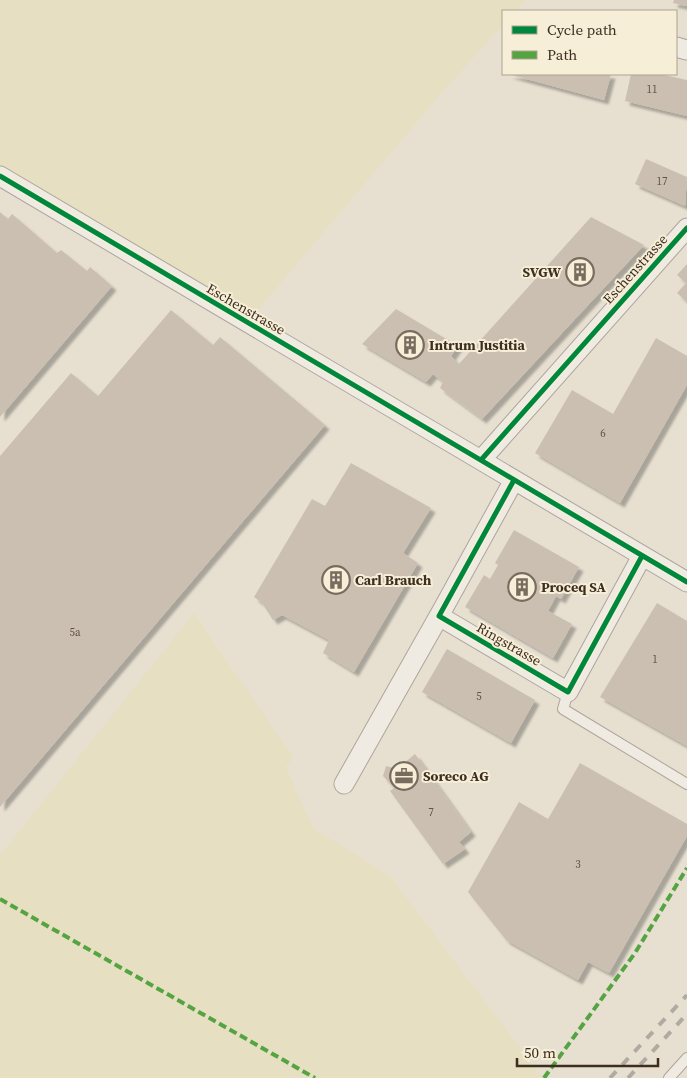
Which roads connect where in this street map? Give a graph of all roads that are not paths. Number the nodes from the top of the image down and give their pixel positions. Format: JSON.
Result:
{"nodes":[{"id":1,"x":0,"y":176,"type":"edge"},
{"id":2,"x":687,"y":228,"type":"edge"},
{"id":3,"x":481,"y":460,"type":"junction"},
{"id":4,"x":514,"y":480,"type":"junction"},
{"id":5,"x":642,"y":556,"type":"junction"},
{"id":6,"x":687,"y":582,"type":"edge"},
{"id":7,"x":439,"y":616,"type":"junction"},
{"id":8,"x":568,"y":692,"type":"junction"},
{"id":9,"x":344,"y":784,"type":"dead end"},
{"id":10,"x":687,"y":784,"type":"edge"},
{"id":11,"x":687,"y":1058,"type":"edge"},
{"id":12,"x":669,"y":1078,"type":"edge"}],
"edges":[{"from":1,"to":3,"type":"street","name":"Eschenstrasse"},
{"from":2,"to":3,"type":"street","name":"Eschenstrasse"},
{"from":3,"to":4,"type":"street","name":"Eschenstrasse"},
{"from":4,"to":5,"type":"street","name":"Eschenstrasse"},
{"from":4,"to":7,"type":"street"},
{"from":5,"to":6,"type":"street","name":"Eschenstrasse"},
{"from":5,"to":8,"type":"street"},
{"from":7,"to":8,"type":"street","name":"Ringstrasse"},
{"from":7,"to":9,"type":"street"},
{"from":8,"to":10,"type":"lane"},
{"from":11,"to":12,"type":"lane"}]}
